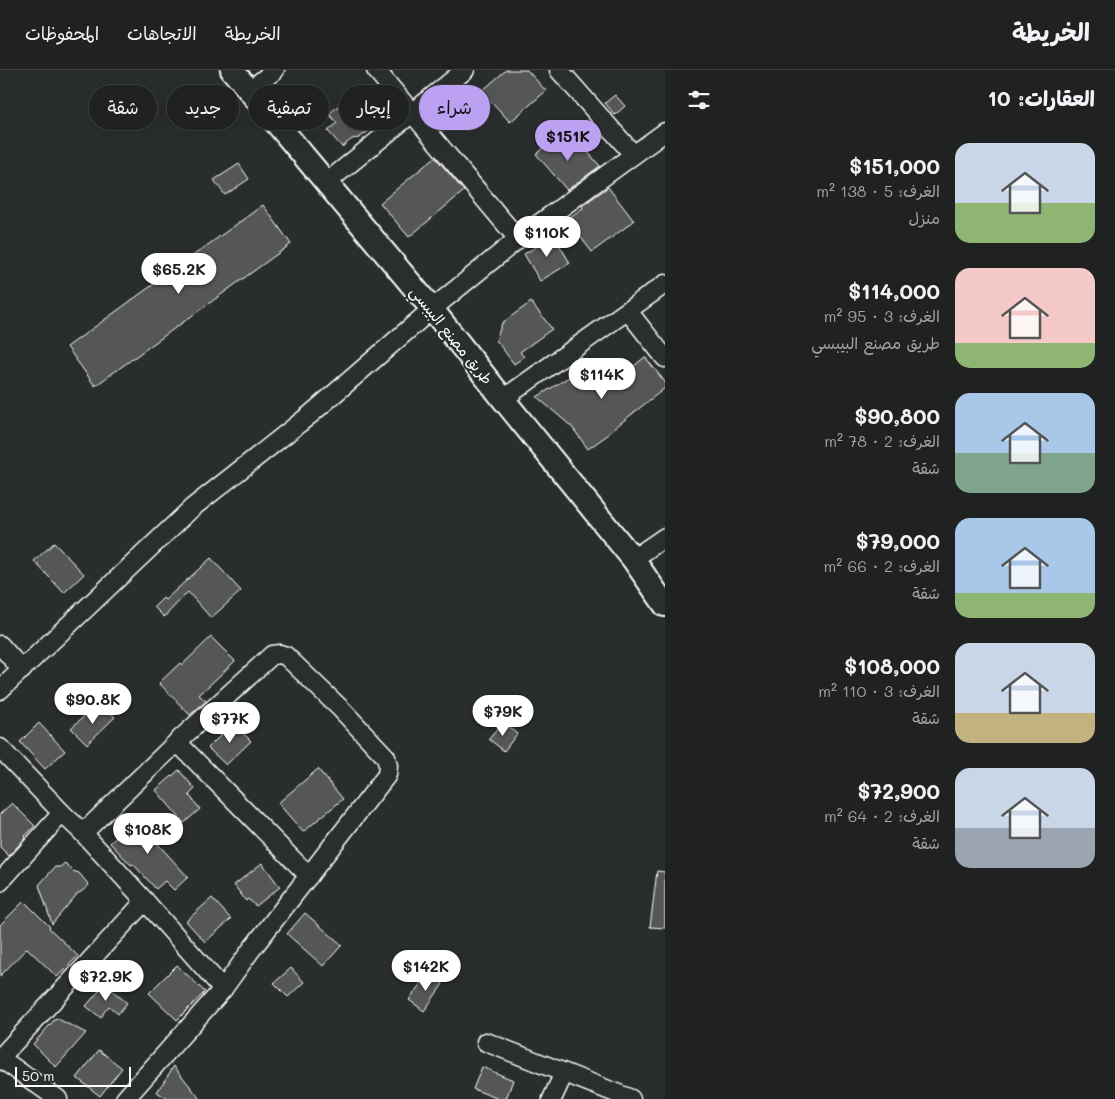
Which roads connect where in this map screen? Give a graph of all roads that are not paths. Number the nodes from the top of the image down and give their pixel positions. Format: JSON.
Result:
{"nodes":[{"id":1,"x":232,"y":70,"type":"edge"},
{"id":2,"x":275,"y":70,"type":"edge"},
{"id":3,"x":376,"y":70,"type":"edge"},
{"id":4,"x":465,"y":70,"type":"edge"},
{"id":5,"x":559,"y":70,"type":"edge"},
{"id":6,"x":257,"y":85,"type":"edge"},
{"id":7,"x":249,"y":92,"type":"edge"},
{"id":8,"x":412,"y":112,"type":"junction"},
{"id":9,"x":281,"y":130,"type":"edge"},
{"id":10,"x":665,"y":132,"type":"edge"},
{"id":11,"x":633,"y":154,"type":"junction"},
{"id":12,"x":326,"y":183,"type":"junction"},
{"id":13,"x":518,"y":239,"type":"junction"},
{"id":14,"x":665,"y":284,"type":"edge"},
{"id":15,"x":432,"y":309,"type":"junction"},
{"id":16,"x":628,"y":311,"type":"junction"},
{"id":17,"x":665,"y":358,"type":"edge"},
{"id":18,"x":503,"y":399,"type":"junction"},
{"id":19,"x":665,"y":537,"type":"edge"},
{"id":20,"x":633,"y":559,"type":"junction"},
{"id":21,"x":665,"y":605,"type":"edge"},
{"id":22,"x":0,"y":645,"type":"edge"},
{"id":23,"x":22,"y":670,"type":"junction"},
{"id":24,"x":0,"y":690,"type":"edge"},
{"id":25,"x":177,"y":742,"type":"junction"},
{"id":26,"x":0,"y":748,"type":"edge"},
{"id":27,"x":62,"y":813,"type":"junction"},
{"id":28,"x":83,"y":833,"type":"junction"},
{"id":29,"x":308,"y":876,"type":"junction"},
{"id":30,"x":0,"y":882,"type":"edge"},
{"id":31,"x":145,"y":901,"type":"junction"},
{"id":32,"x":223,"y":989,"type":"junction"},
{"id":33,"x":486,"y":1042,"type":"dead end"},
{"id":34,"x":0,"y":1058,"type":"edge"},
{"id":35,"x":564,"y":1073,"type":"junction"},
{"id":36,"x":58,"y":1099,"type":"edge"},
{"id":37,"x":125,"y":1099,"type":"edge"},
{"id":38,"x":552,"y":1099,"type":"edge"},
{"id":39,"x":631,"y":1099,"type":"edge"}],
"edges":[{"from":1,"to":7,"type":"main road","name":"طريق مصنع البيبسي"},
{"from":2,"to":6,"type":"street"},
{"from":3,"to":8,"type":"street"},
{"from":4,"to":8,"type":"street"},
{"from":5,"to":11,"type":"street"},
{"from":8,"to":12,"type":"street"},
{"from":8,"to":13,"type":"street"},
{"from":9,"to":12,"type":"main road","name":"طريق مصنع البيبسي"},
{"from":10,"to":11,"type":"street"},
{"from":11,"to":13,"type":"street"},
{"from":12,"to":15,"type":"main road","name":"طريق مصنع البيبسي"},
{"from":13,"to":15,"type":"street"},
{"from":14,"to":16,"type":"street"},
{"from":15,"to":18,"type":"main road","name":"طريق مصنع البيبسي"},
{"from":15,"to":23,"type":"street"},
{"from":16,"to":17,"type":"street"},
{"from":16,"to":18,"type":"street"},
{"from":18,"to":20,"type":"main road","name":"طريق مصنع البيبسي"},
{"from":19,"to":20,"type":"street"},
{"from":20,"to":21,"type":"main road","name":"طريق مصنع البيبسي"},
{"from":22,"to":23,"type":"street"},
{"from":23,"to":24,"type":"street"},
{"from":25,"to":28,"type":"street"},
{"from":25,"to":29,"type":"street"},
{"from":25,"to":29,"type":"street"},
{"from":26,"to":27,"type":"street"},
{"from":27,"to":28,"type":"street"},
{"from":27,"to":30,"type":"street"},
{"from":28,"to":31,"type":"street"},
{"from":29,"to":32,"type":"street"},
{"from":31,"to":32,"type":"street"},
{"from":31,"to":34,"type":"street"},
{"from":32,"to":37,"type":"street"},
{"from":33,"to":35,"type":"street"},
{"from":34,"to":36,"type":"street"},
{"from":35,"to":38,"type":"street"},
{"from":35,"to":39,"type":"street"}]}
